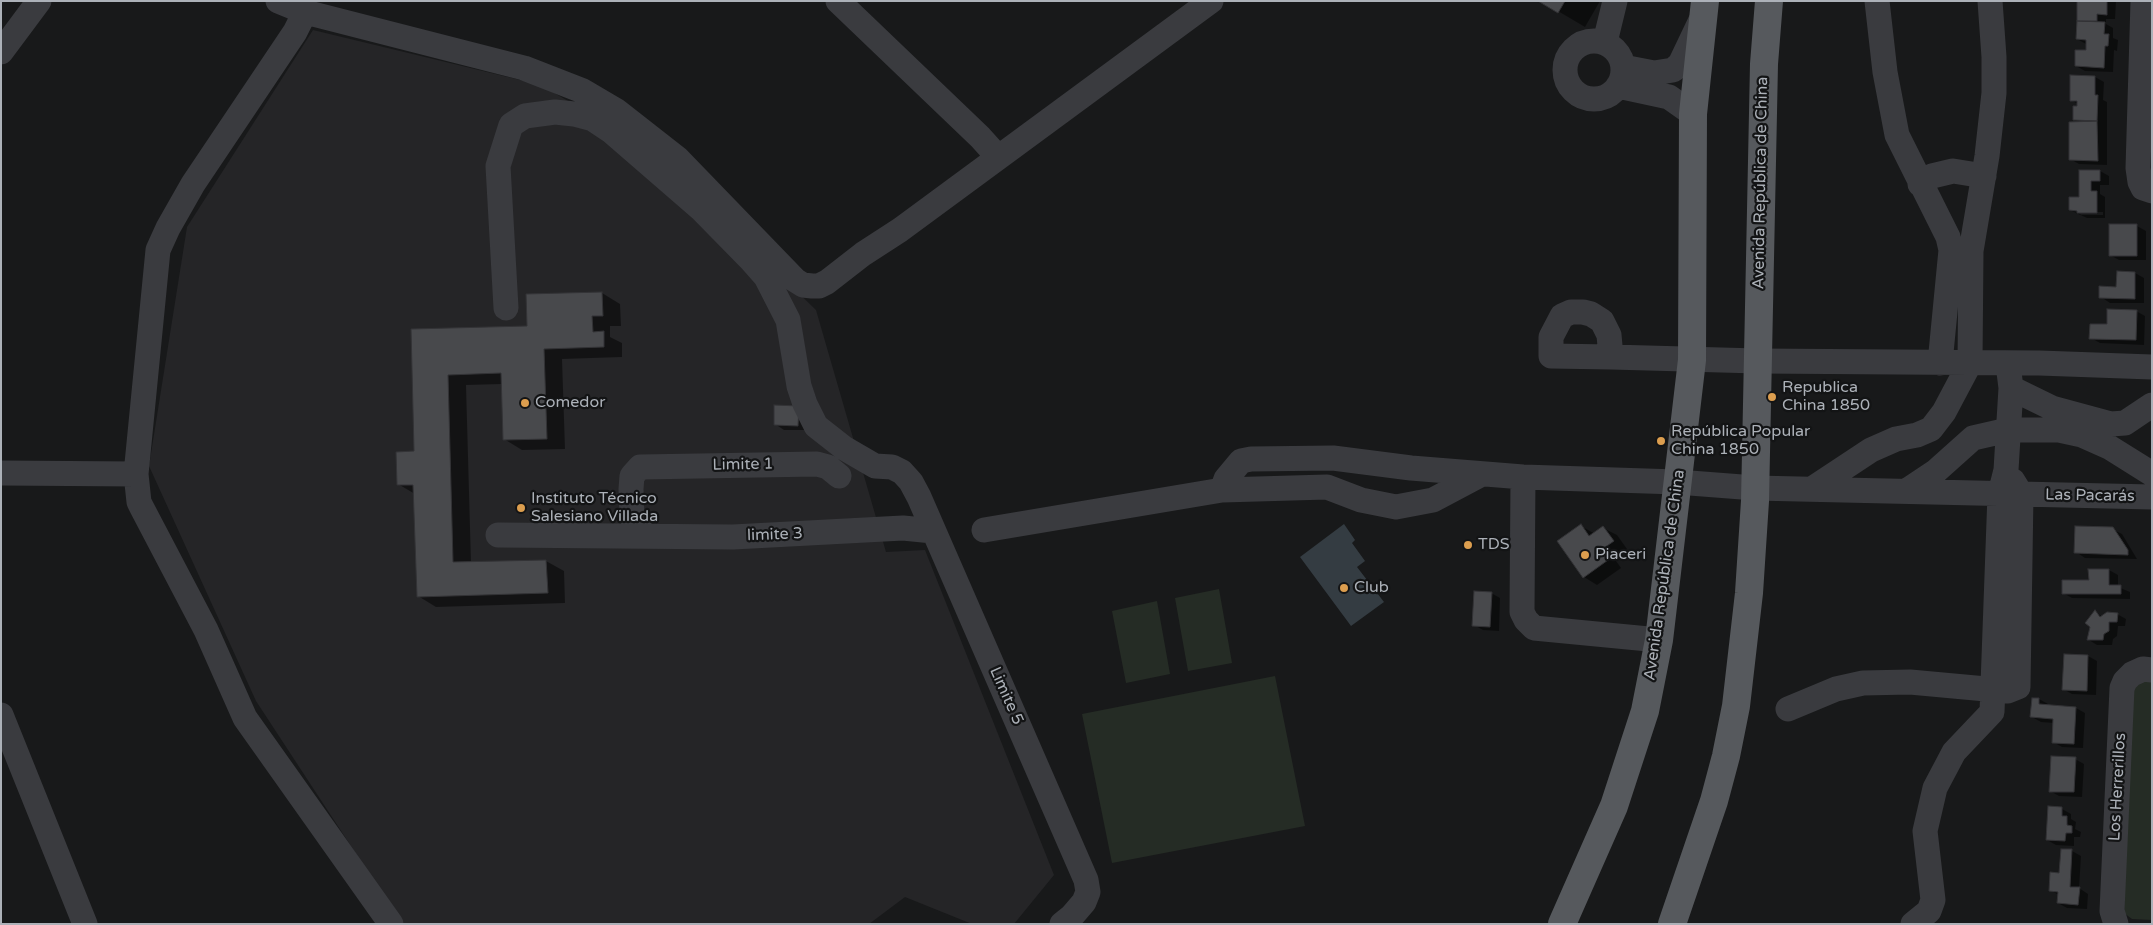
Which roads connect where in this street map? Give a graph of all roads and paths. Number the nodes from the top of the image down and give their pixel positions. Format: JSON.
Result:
{"nodes":[{"id":1,"x":39,"y":1,"type":"edge"},
{"id":2,"x":278,"y":1,"type":"edge"},
{"id":3,"x":838,"y":1,"type":"edge"},
{"id":4,"x":1211,"y":1,"type":"edge"},
{"id":5,"x":1614,"y":1,"type":"edge"},
{"id":6,"x":1770,"y":1,"type":"edge"},
{"id":7,"x":1877,"y":1,"type":"edge"},
{"id":8,"x":1990,"y":1,"type":"edge"},
{"id":9,"x":2143,"y":1,"type":"edge"},
{"id":10,"x":1183,"y":9,"type":"edge"},
{"id":11,"x":1703,"y":11,"type":"edge"},
{"id":12,"x":305,"y":12,"type":"junction"},
{"id":13,"x":1606,"y":42,"type":"junction"},
{"id":14,"x":1,"y":52,"type":"edge"},
{"id":15,"x":1620,"y":76,"type":"junction"},
{"id":16,"x":1692,"y":114,"type":"junction"},
{"id":17,"x":998,"y":157,"type":"junction"},
{"id":18,"x":1984,"y":176,"type":"junction"},
{"id":19,"x":1920,"y":184,"type":"junction"},
{"id":20,"x":2148,"y":190,"type":"edge"},
{"id":21,"x":506,"y":308,"type":"dead end"},
{"id":22,"x":1611,"y":357,"type":"dead end"},
{"id":23,"x":1692,"y":360,"type":"junction"},
{"id":24,"x":1758,"y":361,"type":"junction"},
{"id":25,"x":1940,"y":363,"type":"junction"},
{"id":26,"x":1970,"y":364,"type":"junction"},
{"id":27,"x":2152,"y":367,"type":"edge"},
{"id":28,"x":2009,"y":376,"type":"junction"},
{"id":29,"x":2152,"y":405,"type":"edge"},
{"id":30,"x":2008,"y":430,"type":"junction"},
{"id":31,"x":1,"y":473,"type":"edge"},
{"id":32,"x":136,"y":474,"type":"junction"},
{"id":33,"x":1482,"y":474,"type":"junction"},
{"id":34,"x":2152,"y":474,"type":"edge"},
{"id":35,"x":840,"y":476,"type":"dead end"},
{"id":36,"x":1523,"y":477,"type":"junction"},
{"id":37,"x":1677,"y":482,"type":"junction"},
{"id":38,"x":1755,"y":488,"type":"junction"},
{"id":39,"x":2014,"y":488,"type":"junction"},
{"id":40,"x":1812,"y":489,"type":"junction"},
{"id":41,"x":1222,"y":490,"type":"junction"},
{"id":42,"x":1908,"y":490,"type":"junction"},
{"id":43,"x":2152,"y":497,"type":"edge"},
{"id":44,"x":884,"y":512,"type":"dead end"},
{"id":45,"x":903,"y":528,"type":"junction"},
{"id":46,"x":984,"y":530,"type":"dead end"},
{"id":47,"x":933,"y":531,"type":"junction"},
{"id":48,"x":498,"y":535,"type":"dead end"},
{"id":49,"x":646,"y":536,"type":"junction"},
{"id":50,"x":1659,"y":640,"type":"junction"},
{"id":51,"x":2152,"y":670,"type":"edge"},
{"id":52,"x":1992,"y":690,"type":"junction"},
{"id":53,"x":1788,"y":709,"type":"dead end"},
{"id":54,"x":1,"y":715,"type":"edge"},
{"id":55,"x":1067,"y":920,"type":"edge"},
{"id":56,"x":85,"y":924,"type":"edge"},
{"id":57,"x":391,"y":924,"type":"edge"},
{"id":58,"x":1562,"y":924,"type":"edge"},
{"id":59,"x":1672,"y":924,"type":"edge"},
{"id":60,"x":1913,"y":924,"type":"edge"},
{"id":61,"x":2116,"y":924,"type":"edge"}],
"edges":[{"from":1,"to":14,"type":"street"},
{"from":2,"to":12,"type":"street"},
{"from":3,"to":17,"type":"street"},
{"from":4,"to":10,"type":"street"},
{"from":5,"to":13,"type":"street"},
{"from":6,"to":24,"type":"main road","name":"Avenida República de China"},
{"from":7,"to":19,"type":"street"},
{"from":8,"to":18,"type":"street"},
{"from":9,"to":20,"type":"street"},
{"from":10,"to":17,"type":"street"},
{"from":11,"to":15,"type":"street"},
{"from":11,"to":16,"type":"main road","name":"Avenida República de China"},
{"from":12,"to":17,"type":"street"},
{"from":12,"to":32,"type":"street"},
{"from":13,"to":15,"type":"street"},
{"from":13,"to":15,"type":"street"},
{"from":15,"to":16,"type":"street"},
{"from":16,"to":23,"type":"main road","name":"Avenida República de China"},
{"from":18,"to":19,"type":"street"},
{"from":18,"to":26,"type":"street"},
{"from":19,"to":25,"type":"street"},
{"from":21,"to":47,"type":"street","name":"Limite 5"},
{"from":22,"to":23,"type":"street"},
{"from":23,"to":24,"type":"street"},
{"from":23,"to":37,"type":"main road","name":"Avenida República de China"},
{"from":24,"to":25,"type":"street"},
{"from":24,"to":38,"type":"main road","name":"Avenida República de China"},
{"from":25,"to":26,"type":"street"},
{"from":26,"to":28,"type":"street"},
{"from":26,"to":40,"type":"street"},
{"from":27,"to":28,"type":"street"},
{"from":28,"to":29,"type":"street"},
{"from":28,"to":30,"type":"street"},
{"from":30,"to":34,"type":"street"},
{"from":30,"to":39,"type":"street"},
{"from":30,"to":42,"type":"street"},
{"from":31,"to":32,"type":"street"},
{"from":32,"to":57,"type":"street"},
{"from":33,"to":36,"type":"street","name":"Las Pacarás"},
{"from":33,"to":41,"type":"street"},
{"from":33,"to":41,"type":"street","name":"Las Pacarás"},
{"from":35,"to":49,"type":"street","name":"Limite 1"},
{"from":36,"to":37,"type":"street","name":"Las Pacarás"},
{"from":36,"to":50,"type":"street"},
{"from":37,"to":38,"type":"street","name":"Las Pacarás"},
{"from":37,"to":50,"type":"main road","name":"Avenida República de China"},
{"from":38,"to":40,"type":"street","name":"Las Pacarás"},
{"from":38,"to":59,"type":"main road","name":"Avenida República de China"},
{"from":39,"to":42,"type":"street","name":"Las Pacarás"},
{"from":39,"to":43,"type":"street","name":"Las Pacarás"},
{"from":39,"to":52,"type":"street"},
{"from":39,"to":52,"type":"street"},
{"from":40,"to":42,"type":"street","name":"Las Pacarás"},
{"from":41,"to":46,"type":"street"},
{"from":44,"to":45,"type":"street"},
{"from":45,"to":47,"type":"street","name":"limite 3"},
{"from":45,"to":49,"type":"street","name":"limite 3"},
{"from":47,"to":55,"type":"street","name":"Limite 5"},
{"from":48,"to":49,"type":"street","name":"limite 3"},
{"from":50,"to":58,"type":"main road","name":"Avenida República de China"},
{"from":51,"to":61,"type":"street","name":"Los Herrerillos"},
{"from":52,"to":53,"type":"street"},
{"from":52,"to":60,"type":"street"},
{"from":54,"to":56,"type":"street"}]}
